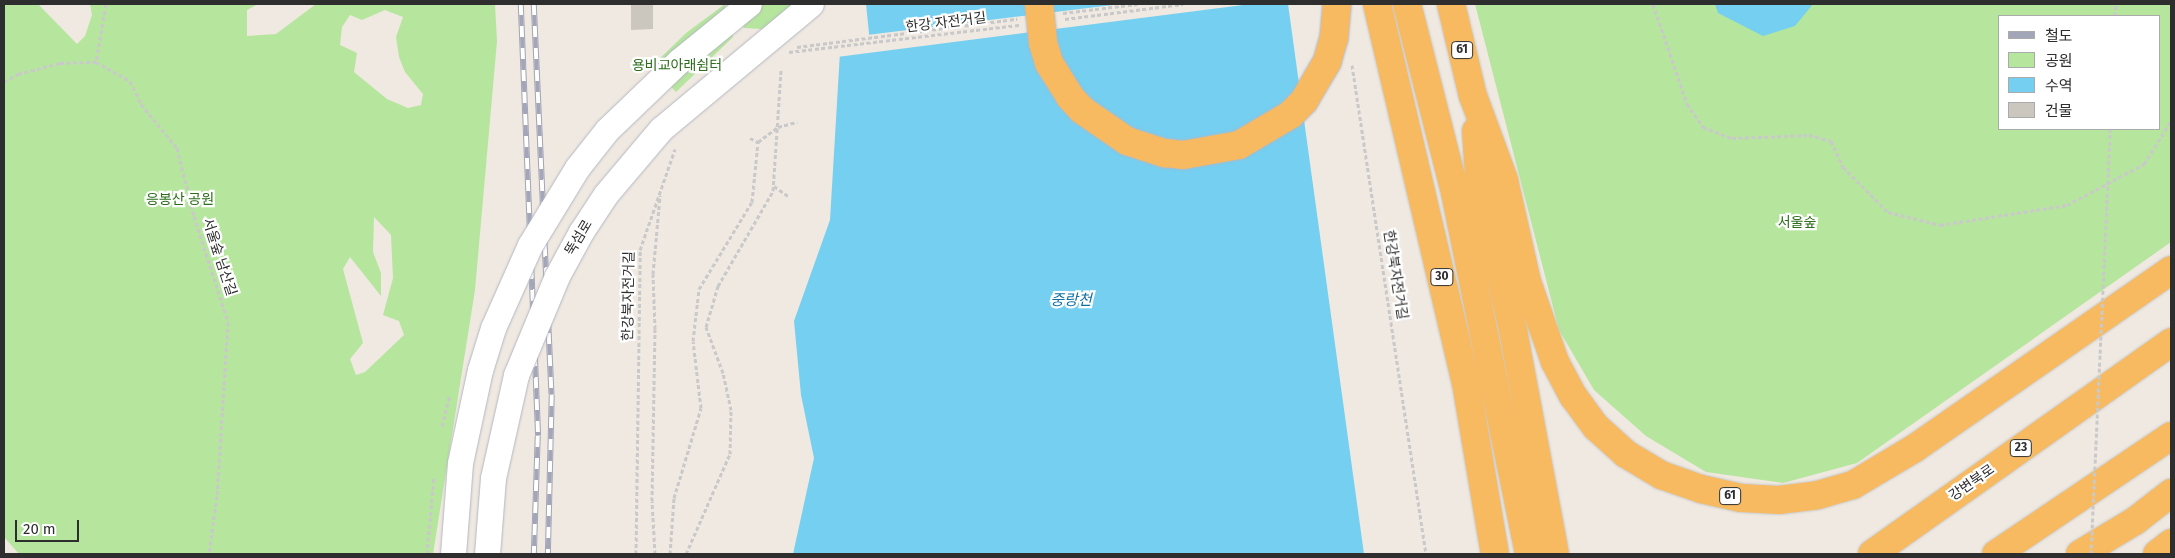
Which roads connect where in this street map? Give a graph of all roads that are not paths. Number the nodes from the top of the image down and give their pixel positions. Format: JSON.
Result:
{"nodes":[{"id":1,"x":749,"y":4,"type":"edge"},
{"id":2,"x":811,"y":4,"type":"edge"},
{"id":3,"x":1337,"y":4,"type":"edge"},
{"id":4,"x":1377,"y":4,"type":"edge"},
{"id":5,"x":1407,"y":4,"type":"edge"},
{"id":6,"x":1451,"y":4,"type":"edge"},
{"id":7,"x":1039,"y":16,"type":"edge"},
{"id":8,"x":1474,"y":96,"type":"junction"},
{"id":9,"x":2171,"y":270,"type":"edge"},
{"id":10,"x":2171,"y":342,"type":"edge"},
{"id":11,"x":2171,"y":436,"type":"edge"},
{"id":12,"x":2171,"y":493,"type":"edge"},
{"id":13,"x":2171,"y":543,"type":"edge"},
{"id":14,"x":454,"y":554,"type":"edge"},
{"id":15,"x":487,"y":554,"type":"edge"},
{"id":16,"x":1495,"y":554,"type":"edge"},
{"id":17,"x":1529,"y":554,"type":"edge"},
{"id":18,"x":1555,"y":554,"type":"edge"},
{"id":19,"x":1872,"y":554,"type":"edge"},
{"id":20,"x":1996,"y":554,"type":"edge"},
{"id":21,"x":2080,"y":554,"type":"edge"},
{"id":22,"x":2157,"y":554,"type":"edge"}],
"edges":[{"from":1,"to":14,"type":"main road","bridge":true},
{"from":2,"to":15,"type":"main road","name":"뚝섬로","bridge":true},
{"from":3,"to":7,"type":"highway","bridge":true},
{"from":4,"to":16,"type":"highway","number":"30"},
{"from":5,"to":17,"type":"highway"},
{"from":6,"to":8,"type":"highway","number":"61"},
{"from":8,"to":9,"type":"highway","number":"61"},
{"from":8,"to":18,"type":"highway"},
{"from":10,"to":19,"type":"highway","name":"강변북로","number":"23"},
{"from":11,"to":20,"type":"highway"},
{"from":12,"to":21,"type":"highway"},
{"from":13,"to":22,"type":"highway"}]}
